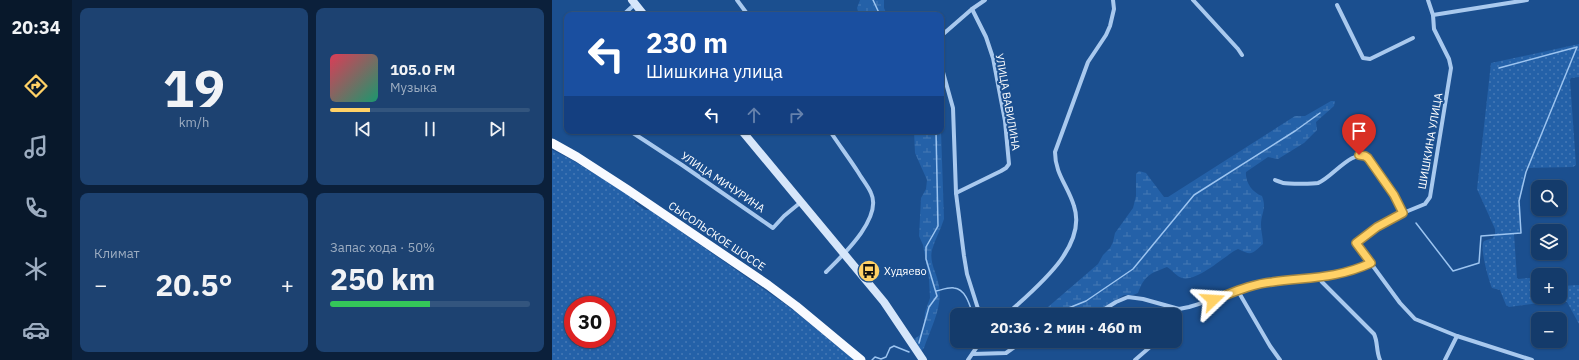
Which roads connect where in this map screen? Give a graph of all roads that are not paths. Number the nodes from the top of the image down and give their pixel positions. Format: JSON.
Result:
{"nodes":[{"id":1,"x":737,"y":0,"type":"edge"},
{"id":2,"x":985,"y":0,"type":"edge"},
{"id":3,"x":1113,"y":0,"type":"edge"},
{"id":4,"x":1193,"y":0,"type":"edge"},
{"id":5,"x":1428,"y":0,"type":"edge"},
{"id":6,"x":1527,"y":0,"type":"edge"},
{"id":7,"x":633,"y":2,"type":"edge"},
{"id":8,"x":1337,"y":5,"type":"dead end"},
{"id":9,"x":972,"y":9,"type":"junction"},
{"id":10,"x":625,"y":12,"type":"edge"},
{"id":11,"x":641,"y":12,"type":"edge"},
{"id":12,"x":746,"y":12,"type":"edge"},
{"id":13,"x":1433,"y":15,"type":"junction"},
{"id":14,"x":944,"y":33,"type":"edge"},
{"id":15,"x":1413,"y":38,"type":"dead end"},
{"id":16,"x":1242,"y":55,"type":"dead end"},
{"id":17,"x":944,"y":74,"type":"edge"},
{"id":18,"x":635,"y":134,"type":"edge"},
{"id":19,"x":744,"y":134,"type":"edge"},
{"id":20,"x":832,"y":134,"type":"edge"},
{"id":21,"x":552,"y":143,"type":"edge"},
{"id":22,"x":1275,"y":180,"type":"dead end"},
{"id":23,"x":956,"y":193,"type":"junction"},
{"id":24,"x":801,"y":202,"type":"junction"},
{"id":25,"x":1403,"y":213,"type":"junction"},
{"id":26,"x":844,"y":254,"type":"junction"},
{"id":27,"x":1371,"y":263,"type":"junction"},
{"id":28,"x":826,"y":272,"type":"dead end"},
{"id":29,"x":1319,"y":278,"type":"junction"},
{"id":30,"x":1238,"y":290,"type":"junction"},
{"id":31,"x":978,"y":308,"type":"edge"},
{"id":32,"x":1013,"y":308,"type":"edge"},
{"id":33,"x":1106,"y":308,"type":"edge"},
{"id":34,"x":1176,"y":308,"type":"edge"},
{"id":35,"x":1182,"y":308,"type":"edge"},
{"id":36,"x":1457,"y":336,"type":"junction"},
{"id":37,"x":977,"y":348,"type":"edge"},
{"id":38,"x":1013,"y":348,"type":"edge"},
{"id":39,"x":1149,"y":348,"type":"edge"},
{"id":40,"x":973,"y":354,"type":"junction"},
{"id":41,"x":861,"y":360,"type":"edge"},
{"id":42,"x":923,"y":360,"type":"edge"},
{"id":43,"x":968,"y":360,"type":"edge"},
{"id":44,"x":1135,"y":360,"type":"edge"},
{"id":45,"x":1280,"y":360,"type":"edge"},
{"id":46,"x":1380,"y":360,"type":"edge"},
{"id":47,"x":1445,"y":360,"type":"edge"},
{"id":48,"x":1532,"y":360,"type":"edge"}],
"edges":[{"from":1,"to":12,"type":"street"},
{"from":2,"to":9,"type":"street"},
{"from":3,"to":32,"type":"street"},
{"from":4,"to":16,"type":"street"},
{"from":5,"to":13,"type":"street","name":"ШИШКИНА УЛИЦА"},
{"from":6,"to":13,"type":"street"},
{"from":7,"to":10,"type":"street"},
{"from":7,"to":11,"type":"main road"},
{"from":8,"to":15,"type":"street"},
{"from":9,"to":14,"type":"street"},
{"from":9,"to":23,"type":"street","name":"УЛИЦА ВАВИЛИНА"},
{"from":13,"to":25,"type":"street","name":"ШИШКИНА УЛИЦА"},
{"from":17,"to":23,"type":"street"},
{"from":18,"to":24,"type":"street","name":"УЛИЦА МИЧУРИНА"},
{"from":19,"to":24,"type":"main road"},
{"from":20,"to":26,"type":"street"},
{"from":21,"to":41,"type":"highway","name":"СЫСОЛЬСКОЕ ШОССЕ"},
{"from":22,"to":25,"type":"street"},
{"from":23,"to":31,"type":"street"},
{"from":24,"to":26,"type":"main road"},
{"from":25,"to":27,"type":"street","name":"ШИШКИНА УЛИЦА"},
{"from":26,"to":28,"type":"street"},
{"from":26,"to":42,"type":"main road"},
{"from":27,"to":29,"type":"street"},
{"from":27,"to":36,"type":"street","name":"ШИШКИНА УЛИЦА"},
{"from":29,"to":30,"type":"street"},
{"from":29,"to":46,"type":"street"},
{"from":30,"to":35,"type":"street"},
{"from":30,"to":45,"type":"street"},
{"from":33,"to":34,"type":"street"},
{"from":36,"to":47,"type":"street"},
{"from":36,"to":48,"type":"street","name":"ШИШКИНА УЛИЦА"},
{"from":37,"to":40,"type":"street"},
{"from":38,"to":40,"type":"street"},
{"from":39,"to":44,"type":"street"},
{"from":40,"to":43,"type":"street"}]}
